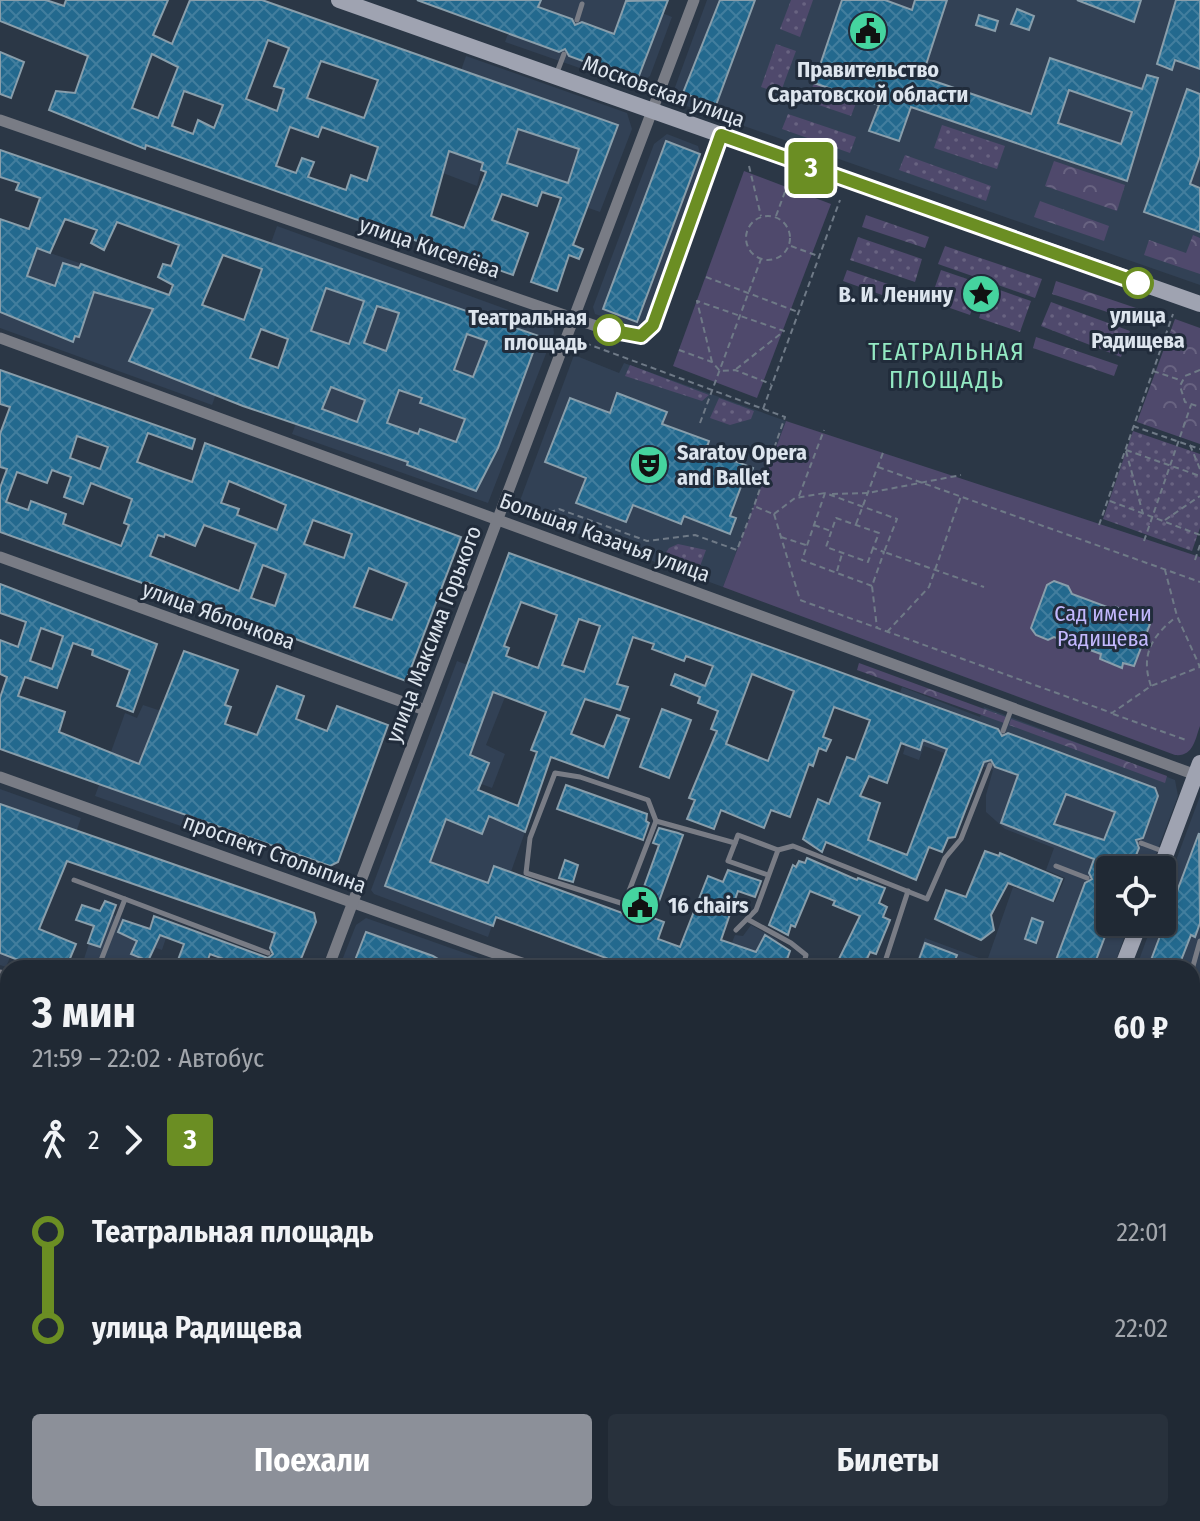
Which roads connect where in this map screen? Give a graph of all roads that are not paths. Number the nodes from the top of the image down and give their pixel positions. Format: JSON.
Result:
{"nodes":[{"id":1,"x":339,"y":0,"type":"edge"},
{"id":2,"x":694,"y":0,"type":"edge"},
{"id":3,"x":582,"y":4,"type":"dead end"},
{"id":4,"x":577,"y":20,"type":"dead end"},
{"id":5,"x":564,"y":54,"type":"dead end"},
{"id":6,"x":556,"y":76,"type":"junction"},
{"id":7,"x":653,"y":111,"type":"junction"},
{"id":8,"x":0,"y":120,"type":"edge"},
{"id":9,"x":721,"y":135,"type":"junction"},
{"id":10,"x":1200,"y":304,"type":"edge"},
{"id":11,"x":574,"y":318,"type":"junction"},
{"id":12,"x":0,"y":338,"type":"edge"},
{"id":13,"x":499,"y":520,"type":"junction"},
{"id":14,"x":0,"y":557,"type":"edge"},
{"id":15,"x":1012,"y":706,"type":"junction"},
{"id":16,"x":425,"y":710,"type":"junction"},
{"id":17,"x":1003,"y":731,"type":"dead end"},
{"id":18,"x":990,"y":765,"type":"dead end"},
{"id":19,"x":1198,"y":769,"type":"edge"},
{"id":20,"x":0,"y":777,"type":"edge"},
{"id":21,"x":656,"y":821,"type":"junction"},
{"id":22,"x":735,"y":843,"type":"junction"},
{"id":23,"x":1141,"y":843,"type":"dead end"},
{"id":24,"x":778,"y":850,"type":"junction"},
{"id":25,"x":1166,"y":852,"type":"junction"},
{"id":26,"x":1165,"y":856,"type":"edge"},
{"id":27,"x":1056,"y":866,"type":"dead end"},
{"id":28,"x":768,"y":875,"type":"dead end"},
{"id":29,"x":1087,"y":878,"type":"dead end"},
{"id":30,"x":74,"y":880,"type":"dead end"},
{"id":31,"x":908,"y":891,"type":"junction"},
{"id":32,"x":125,"y":899,"type":"junction"},
{"id":33,"x":352,"y":902,"type":"junction"},
{"id":34,"x":747,"y":919,"type":"junction"},
{"id":35,"x":736,"y":930,"type":"dead end"},
{"id":36,"x":1135,"y":936,"type":"edge"},
{"id":37,"x":268,"y":953,"type":"dead end"},
{"id":38,"x":101,"y":960,"type":"edge"},
{"id":39,"x":331,"y":960,"type":"edge"},
{"id":40,"x":514,"y":960,"type":"edge"},
{"id":41,"x":805,"y":960,"type":"edge"},
{"id":42,"x":886,"y":960,"type":"edge"},
{"id":43,"x":1125,"y":960,"type":"edge"}],
"edges":[{"from":1,"to":6,"type":"main road","name":"Московская улица"},
{"from":2,"to":7,"type":"street","name":"улица Максима Горького"},
{"from":3,"to":4,"type":"lane"},
{"from":5,"to":6,"type":"lane"},
{"from":6,"to":7,"type":"main road","name":"Московская улица"},
{"from":7,"to":9,"type":"main road","name":"Московская улица"},
{"from":7,"to":11,"type":"street","name":"улица Максима Горького"},
{"from":8,"to":11,"type":"street","name":"улица Киселёва"},
{"from":9,"to":10,"type":"main road","name":"Московская улица"},
{"from":9,"to":11,"type":"street","name":"улица Киселёва"},
{"from":11,"to":13,"type":"street","name":"улица Максима Горького"},
{"from":12,"to":13,"type":"street","name":"Большая Казачья улица"},
{"from":13,"to":15,"type":"street","name":"Большая Казачья улица"},
{"from":13,"to":16,"type":"street","name":"улица Максима Горького"},
{"from":14,"to":16,"type":"street","name":"улица Яблочкова"},
{"from":15,"to":17,"type":"lane"},
{"from":15,"to":19,"type":"street","name":"Большая Казачья улица"},
{"from":16,"to":33,"type":"street","name":"улица Максима Горького"},
{"from":18,"to":31,"type":"lane"},
{"from":19,"to":25,"type":"main road"},
{"from":20,"to":33,"type":"street","name":"проспект Столыпина"},
{"from":21,"to":21,"type":"lane"},
{"from":21,"to":22,"type":"lane"},
{"from":22,"to":24,"type":"lane"},
{"from":22,"to":28,"type":"lane"},
{"from":23,"to":25,"type":"lane"},
{"from":24,"to":31,"type":"lane"},
{"from":24,"to":34,"type":"lane"},
{"from":25,"to":26,"type":"main road"},
{"from":27,"to":29,"type":"lane"},
{"from":30,"to":32,"type":"lane"},
{"from":31,"to":42,"type":"lane"},
{"from":32,"to":37,"type":"lane"},
{"from":32,"to":38,"type":"lane"},
{"from":33,"to":39,"type":"street","name":"улица Максима Горького"},
{"from":33,"to":40,"type":"street","name":"проспект Столыпина"},
{"from":34,"to":35,"type":"lane"},
{"from":34,"to":41,"type":"lane"},
{"from":36,"to":43,"type":"main road"}]}
